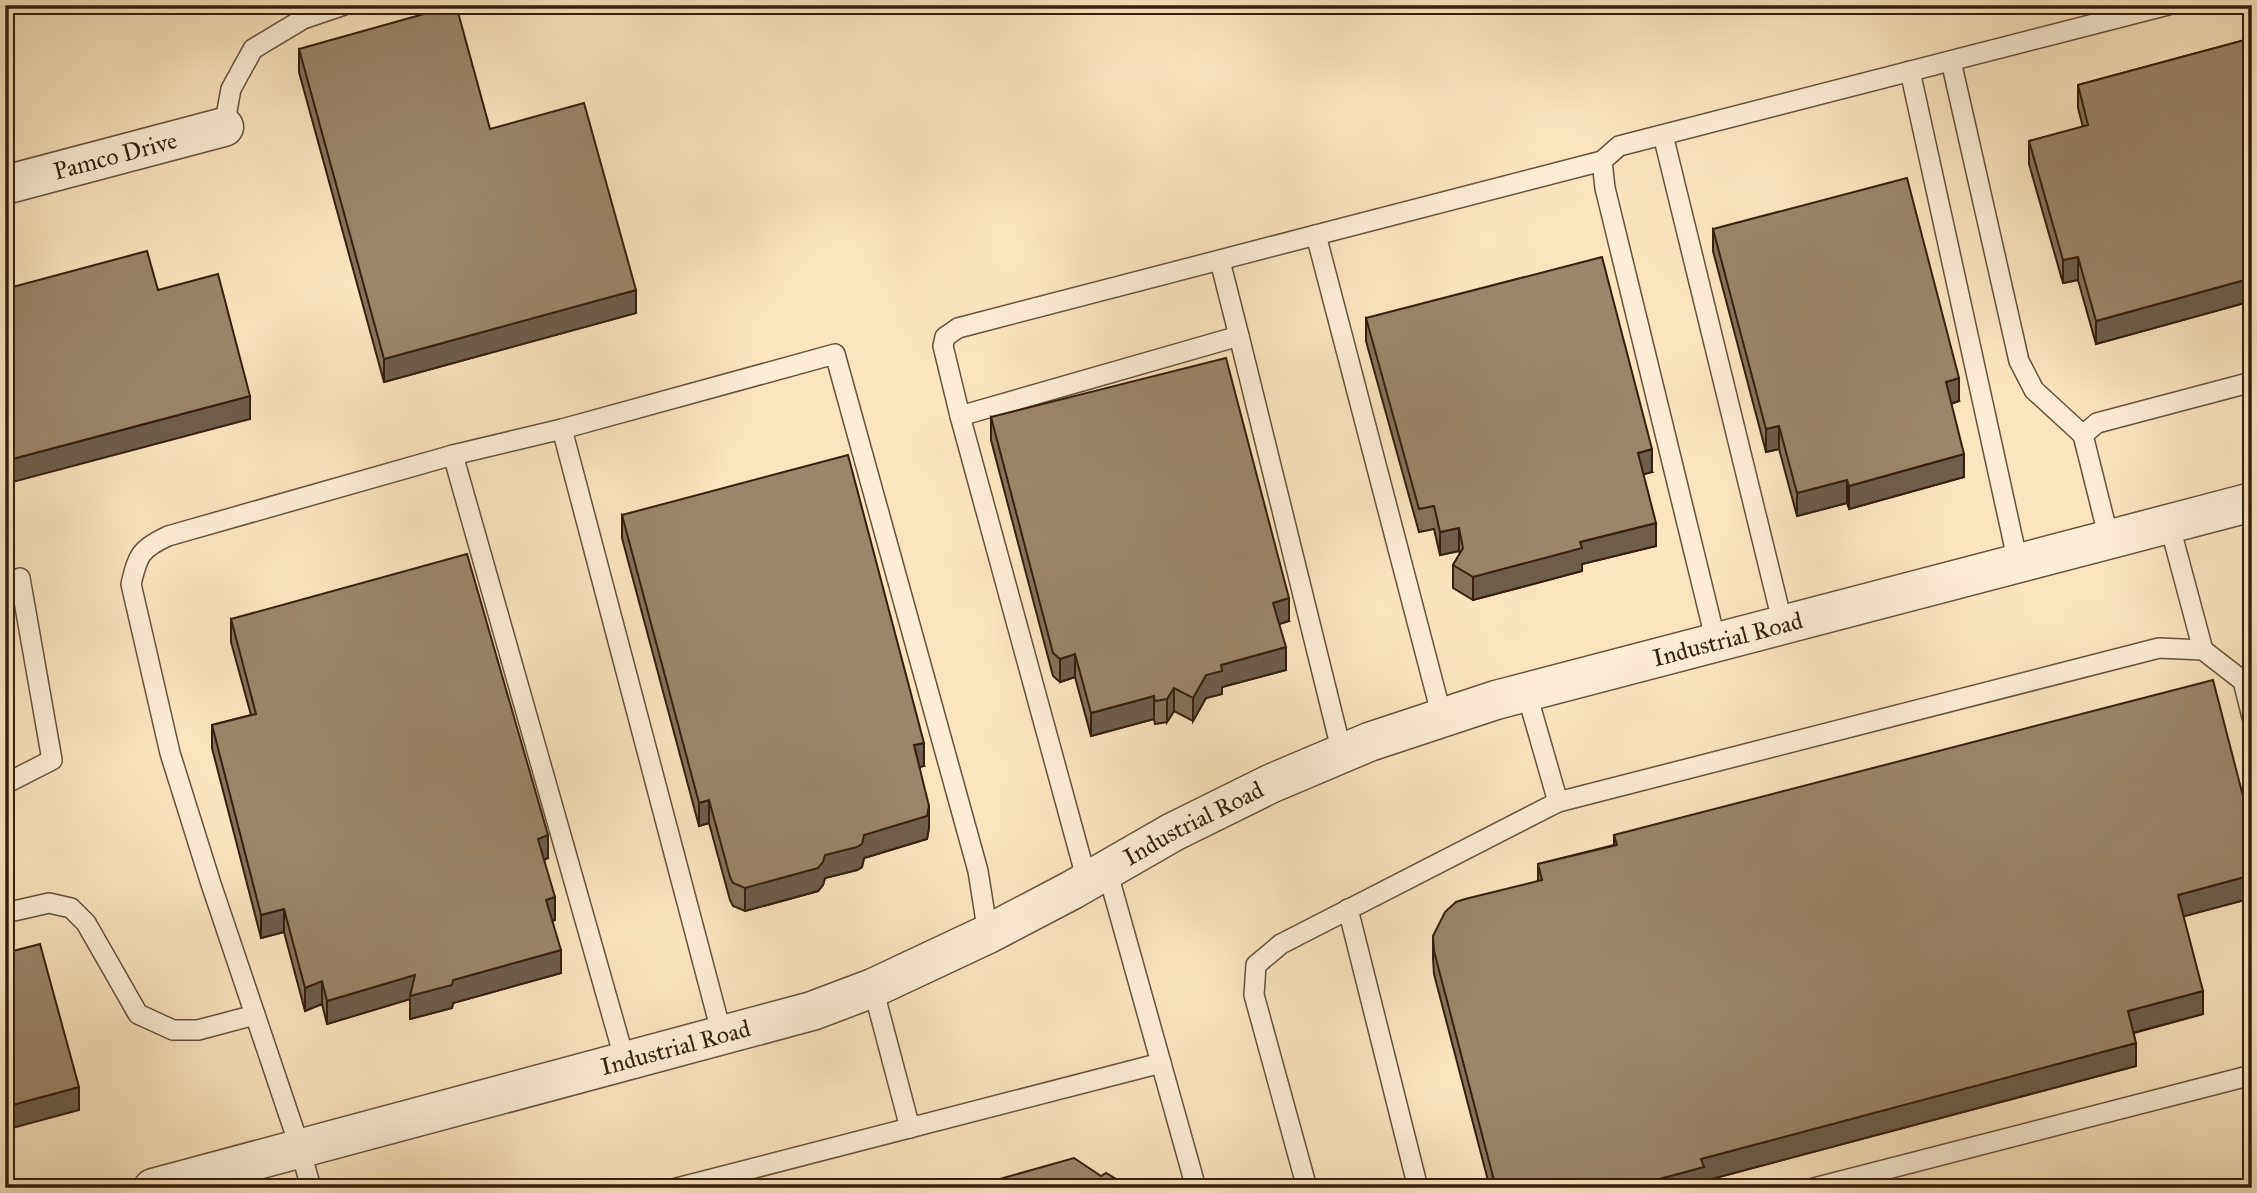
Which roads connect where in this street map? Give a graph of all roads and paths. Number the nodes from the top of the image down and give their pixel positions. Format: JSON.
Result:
{"nodes":[{"id":1,"x":344,"y":5,"type":"edge"},
{"id":2,"x":2168,"y":5,"type":"edge"},
{"id":3,"x":1951,"y":61,"type":"junction"},
{"id":4,"x":1910,"y":71,"type":"junction"},
{"id":5,"x":224,"y":127,"type":"joint"},
{"id":6,"x":1663,"y":135,"type":"junction"},
{"id":7,"x":1602,"y":161,"type":"junction"},
{"id":8,"x":5,"y":185,"type":"edge"},
{"id":9,"x":1316,"y":235,"type":"junction"},
{"id":10,"x":1220,"y":261,"type":"junction"},
{"id":11,"x":1238,"y":336,"type":"junction"},
{"id":12,"x":2252,"y":382,"type":"edge"},
{"id":13,"x":960,"y":415,"type":"junction"},
{"id":14,"x":562,"y":429,"type":"junction"},
{"id":15,"x":2083,"y":435,"type":"junction"},
{"id":16,"x":453,"y":455,"type":"junction"},
{"id":17,"x":2252,"y":502,"type":"edge"},
{"id":18,"x":2169,"y":523,"type":"junction"},
{"id":19,"x":2109,"y":539,"type":"junction"},
{"id":20,"x":2018,"y":563,"type":"junction"},
{"id":21,"x":20,"y":578,"type":"dead end"},
{"id":22,"x":1783,"y":625,"type":"junction"},
{"id":23,"x":1716,"y":642,"type":"junction"},
{"id":24,"x":2203,"y":650,"type":"junction"},
{"id":25,"x":1526,"y":691,"type":"junction"},
{"id":26,"x":2252,"y":717,"type":"edge"},
{"id":27,"x":1442,"y":718,"type":"junction"},
{"id":28,"x":1342,"y":753,"type":"junction"},
{"id":29,"x":5,"y":784,"type":"edge"},
{"id":30,"x":1558,"y":802,"type":"junction"},
{"id":31,"x":1097,"y":875,"type":"junction"},
{"id":32,"x":1348,"y":909,"type":"junction"},
{"id":33,"x":5,"y":913,"type":"edge"},
{"id":34,"x":988,"y":934,"type":"junction"},
{"id":35,"x":873,"y":988,"type":"junction"},
{"id":36,"x":255,"y":1015,"type":"junction"},
{"id":37,"x":722,"y":1035,"type":"junction"},
{"id":38,"x":625,"y":1061,"type":"junction"},
{"id":39,"x":1161,"y":1063,"type":"junction"},
{"id":40,"x":2252,"y":1075,"type":"edge"},
{"id":41,"x":910,"y":1128,"type":"junction"},
{"id":42,"x":300,"y":1148,"type":"junction"},
{"id":43,"x":153,"y":1188,"type":"edge"},
{"id":44,"x":311,"y":1188,"type":"edge"},
{"id":45,"x":677,"y":1188,"type":"edge"},
{"id":46,"x":1196,"y":1188,"type":"edge"},
{"id":47,"x":1307,"y":1188,"type":"edge"},
{"id":48,"x":1418,"y":1188,"type":"edge"},
{"id":49,"x":1814,"y":1188,"type":"edge"}],
"edges":[{"from":1,"to":5,"type":"lane"},
{"from":2,"to":3,"type":"lane"},
{"from":3,"to":4,"type":"lane"},
{"from":3,"to":15,"type":"lane"},
{"from":4,"to":6,"type":"lane"},
{"from":4,"to":20,"type":"lane"},
{"from":5,"to":8,"type":"street","name":"Pamco Drive"},
{"from":6,"to":7,"type":"lane"},
{"from":6,"to":22,"type":"lane"},
{"from":7,"to":9,"type":"lane"},
{"from":7,"to":23,"type":"lane"},
{"from":9,"to":10,"type":"lane"},
{"from":9,"to":27,"type":"lane"},
{"from":10,"to":11,"type":"lane"},
{"from":10,"to":13,"type":"lane"},
{"from":11,"to":13,"type":"lane"},
{"from":11,"to":28,"type":"lane"},
{"from":12,"to":15,"type":"lane"},
{"from":13,"to":31,"type":"lane"},
{"from":14,"to":16,"type":"lane"},
{"from":14,"to":34,"type":"lane"},
{"from":14,"to":37,"type":"lane"},
{"from":15,"to":19,"type":"lane"},
{"from":16,"to":36,"type":"lane"},
{"from":16,"to":38,"type":"lane"},
{"from":17,"to":18,"type":"street","name":"Industrial Road"},
{"from":18,"to":19,"type":"street","name":"Industrial Road"},
{"from":18,"to":24,"type":"lane"},
{"from":19,"to":20,"type":"street","name":"Industrial Road"},
{"from":20,"to":22,"type":"street","name":"Industrial Road"},
{"from":21,"to":29,"type":"lane"},
{"from":22,"to":23,"type":"street","name":"Industrial Road"},
{"from":23,"to":25,"type":"street","name":"Industrial Road"},
{"from":24,"to":26,"type":"lane"},
{"from":24,"to":30,"type":"lane"},
{"from":25,"to":27,"type":"street","name":"Industrial Road"},
{"from":25,"to":30,"type":"lane"},
{"from":27,"to":28,"type":"street","name":"Industrial Road"},
{"from":28,"to":31,"type":"street","name":"Industrial Road"},
{"from":30,"to":32,"type":"lane"},
{"from":31,"to":34,"type":"street","name":"Industrial Road"},
{"from":31,"to":39,"type":"lane"},
{"from":32,"to":47,"type":"lane"},
{"from":32,"to":48,"type":"lane"},
{"from":33,"to":36,"type":"lane"},
{"from":34,"to":35,"type":"street","name":"Industrial Road"},
{"from":35,"to":37,"type":"street","name":"Industrial Road"},
{"from":35,"to":41,"type":"lane"},
{"from":36,"to":42,"type":"lane"},
{"from":37,"to":38,"type":"street","name":"Industrial Road"},
{"from":38,"to":42,"type":"street","name":"Industrial Road"},
{"from":39,"to":41,"type":"lane"},
{"from":39,"to":46,"type":"lane"},
{"from":40,"to":49,"type":"lane"},
{"from":41,"to":45,"type":"lane"},
{"from":42,"to":43,"type":"street","name":"Industrial Road"},
{"from":42,"to":44,"type":"lane"}]}
